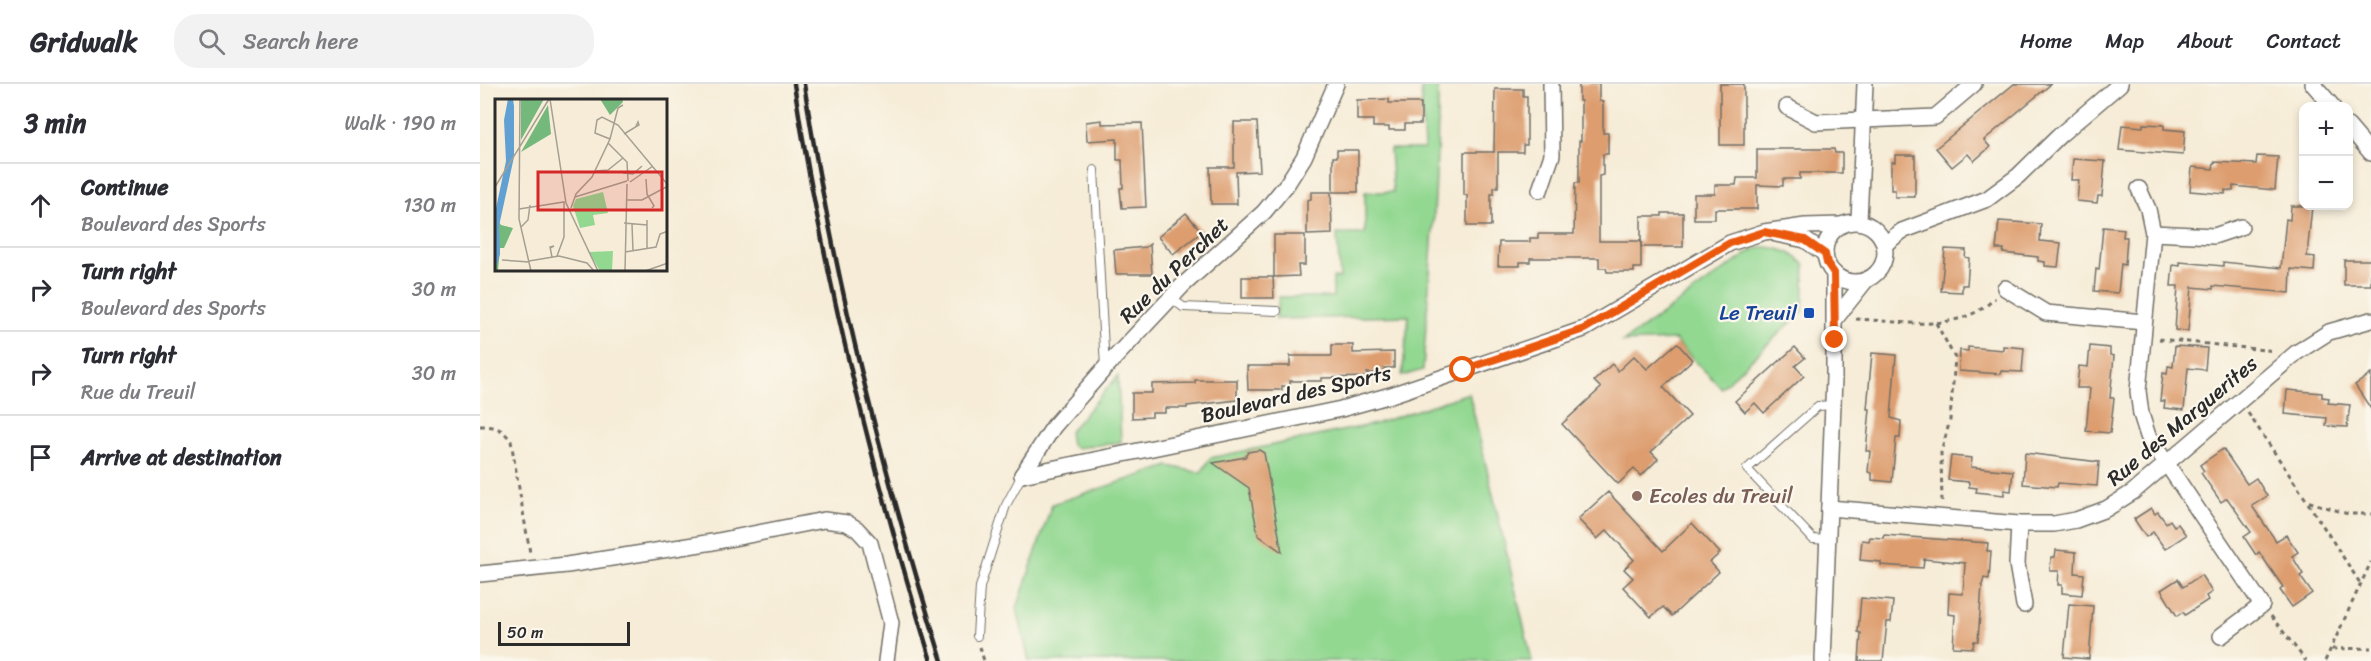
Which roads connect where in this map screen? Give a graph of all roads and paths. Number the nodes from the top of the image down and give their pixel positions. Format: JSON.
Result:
{"nodes":[{"id":1,"x":1336,"y":84,"type":"edge"},
{"id":2,"x":1551,"y":84,"type":"edge"},
{"id":3,"x":1865,"y":84,"type":"edge"},
{"id":4,"x":1974,"y":84,"type":"edge"},
{"id":5,"x":2120,"y":84,"type":"edge"},
{"id":6,"x":2313,"y":84,"type":"edge"},
{"id":7,"x":2329,"y":102,"type":"edge"},
{"id":8,"x":1787,"y":106,"type":"dead end"},
{"id":9,"x":1864,"y":120,"type":"junction"},
{"id":10,"x":2353,"y":131,"type":"edge"},
{"id":11,"x":2371,"y":153,"type":"edge"},
{"id":12,"x":1094,"y":170,"type":"dead end"},
{"id":13,"x":2139,"y":189,"type":"dead end"},
{"id":14,"x":1540,"y":190,"type":"dead end"},
{"id":15,"x":1859,"y":221,"type":"junction"},
{"id":16,"x":1842,"y":225,"type":"junction"},
{"id":17,"x":2241,"y":227,"type":"dead end"},
{"id":18,"x":1764,"y":232,"type":"junction"},
{"id":19,"x":2153,"y":233,"type":"junction"},
{"id":20,"x":1885,"y":244,"type":"junction"},
{"id":21,"x":1825,"y":254,"type":"junction"},
{"id":22,"x":1834,"y":273,"type":"junction"},
{"id":23,"x":1866,"y":280,"type":"junction"},
{"id":24,"x":2005,"y":288,"type":"joint"},
{"id":25,"x":1171,"y":298,"type":"junction"},
{"id":26,"x":1277,"y":310,"type":"dead end"},
{"id":27,"x":1836,"y":318,"type":"junction"},
{"id":28,"x":2371,"y":320,"type":"edge"},
{"id":29,"x":1936,"y":323,"type":"junction"},
{"id":30,"x":2143,"y":329,"type":"junction"},
{"id":31,"x":2296,"y":353,"type":"junction"},
{"id":32,"x":1105,"y":368,"type":"junction"},
{"id":33,"x":2240,"y":401,"type":"junction"},
{"id":34,"x":1833,"y":405,"type":"junction"},
{"id":35,"x":480,"y":426,"type":"edge"},
{"id":36,"x":2166,"y":462,"type":"junction"},
{"id":37,"x":1022,"y":475,"type":"junction"},
{"id":38,"x":2307,"y":501,"type":"junction"},
{"id":39,"x":1829,"y":508,"type":"junction"},
{"id":40,"x":2371,"y":514,"type":"edge"},
{"id":41,"x":1941,"y":516,"type":"junction"},
{"id":42,"x":2019,"y":524,"type":"junction"},
{"id":43,"x":1828,"y":540,"type":"junction"},
{"id":44,"x":2371,"y":562,"type":"edge"},
{"id":45,"x":533,"y":569,"type":"junction"},
{"id":46,"x":480,"y":573,"type":"edge"},
{"id":47,"x":2361,"y":583,"type":"junction"},
{"id":48,"x":2024,"y":604,"type":"dead end"},
{"id":49,"x":2262,"y":605,"type":"junction"},
{"id":50,"x":977,"y":636,"type":"dead end"},
{"id":51,"x":2221,"y":636,"type":"dead end"},
{"id":52,"x":2371,"y":648,"type":"edge"},
{"id":53,"x":2332,"y":649,"type":"junction"},
{"id":54,"x":886,"y":661,"type":"edge"},
{"id":55,"x":1823,"y":661,"type":"edge"},
{"id":56,"x":2306,"y":661,"type":"edge"},
{"id":57,"x":2325,"y":661,"type":"edge"}],
"edges":[{"from":1,"to":25,"type":"street","name":"Rue du Perchet"},
{"from":2,"to":14,"type":"street"},
{"from":3,"to":9,"type":"street"},
{"from":4,"to":9,"type":"street"},
{"from":5,"to":20,"type":"street"},
{"from":6,"to":7,"type":"street"},
{"from":8,"to":9,"type":"street"},
{"from":9,"to":15,"type":"street"},
{"from":10,"to":11,"type":"street"},
{"from":12,"to":32,"type":"lane"},
{"from":13,"to":19,"type":"street"},
{"from":15,"to":16,"type":"street"},
{"from":15,"to":20,"type":"street"},
{"from":16,"to":18,"type":"street","name":"Boulevard des Sports"},
{"from":16,"to":21,"type":"street"},
{"from":17,"to":19,"type":"street"},
{"from":18,"to":21,"type":"street","name":"Boulevard des Sports"},
{"from":18,"to":37,"type":"street","name":"Boulevard des Sports"},
{"from":19,"to":30,"type":"street"},
{"from":20,"to":23,"type":"street"},
{"from":21,"to":22,"type":"street"},
{"from":22,"to":23,"type":"street"},
{"from":22,"to":27,"type":"street"},
{"from":23,"to":27,"type":"street"},
{"from":24,"to":29,"type":"path"},
{"from":24,"to":30,"type":"street"},
{"from":25,"to":26,"type":"lane"},
{"from":25,"to":32,"type":"street","name":"Rue du Perchet"},
{"from":27,"to":29,"type":"path"},
{"from":27,"to":34,"type":"street"},
{"from":28,"to":31,"type":"street","name":"Rue des Marguerites"},
{"from":29,"to":41,"type":"path"},
{"from":30,"to":31,"type":"path"},
{"from":30,"to":36,"type":"street"},
{"from":31,"to":33,"type":"street","name":"Rue des Marguerites"},
{"from":32,"to":37,"type":"street","name":"Rue du Perchet"},
{"from":33,"to":36,"type":"street","name":"Rue des Marguerites"},
{"from":33,"to":38,"type":"path"},
{"from":34,"to":39,"type":"street"},
{"from":34,"to":43,"type":"lane"},
{"from":35,"to":45,"type":"path"},
{"from":36,"to":42,"type":"street","name":"Rue des Marguerites"},
{"from":36,"to":49,"type":"street"},
{"from":37,"to":50,"type":"lane"},
{"from":38,"to":40,"type":"path"},
{"from":38,"to":47,"type":"path"},
{"from":39,"to":41,"type":"street","name":"Rue des Marguerites"},
{"from":39,"to":43,"type":"street"},
{"from":41,"to":42,"type":"street","name":"Rue des Marguerites"},
{"from":42,"to":48,"type":"street"},
{"from":43,"to":55,"type":"street"},
{"from":44,"to":47,"type":"path"},
{"from":45,"to":46,"type":"street"},
{"from":45,"to":54,"type":"street"},
{"from":47,"to":53,"type":"path"},
{"from":49,"to":51,"type":"street"},
{"from":49,"to":56,"type":"path"},
{"from":52,"to":53,"type":"path"},
{"from":53,"to":57,"type":"path"}]}
